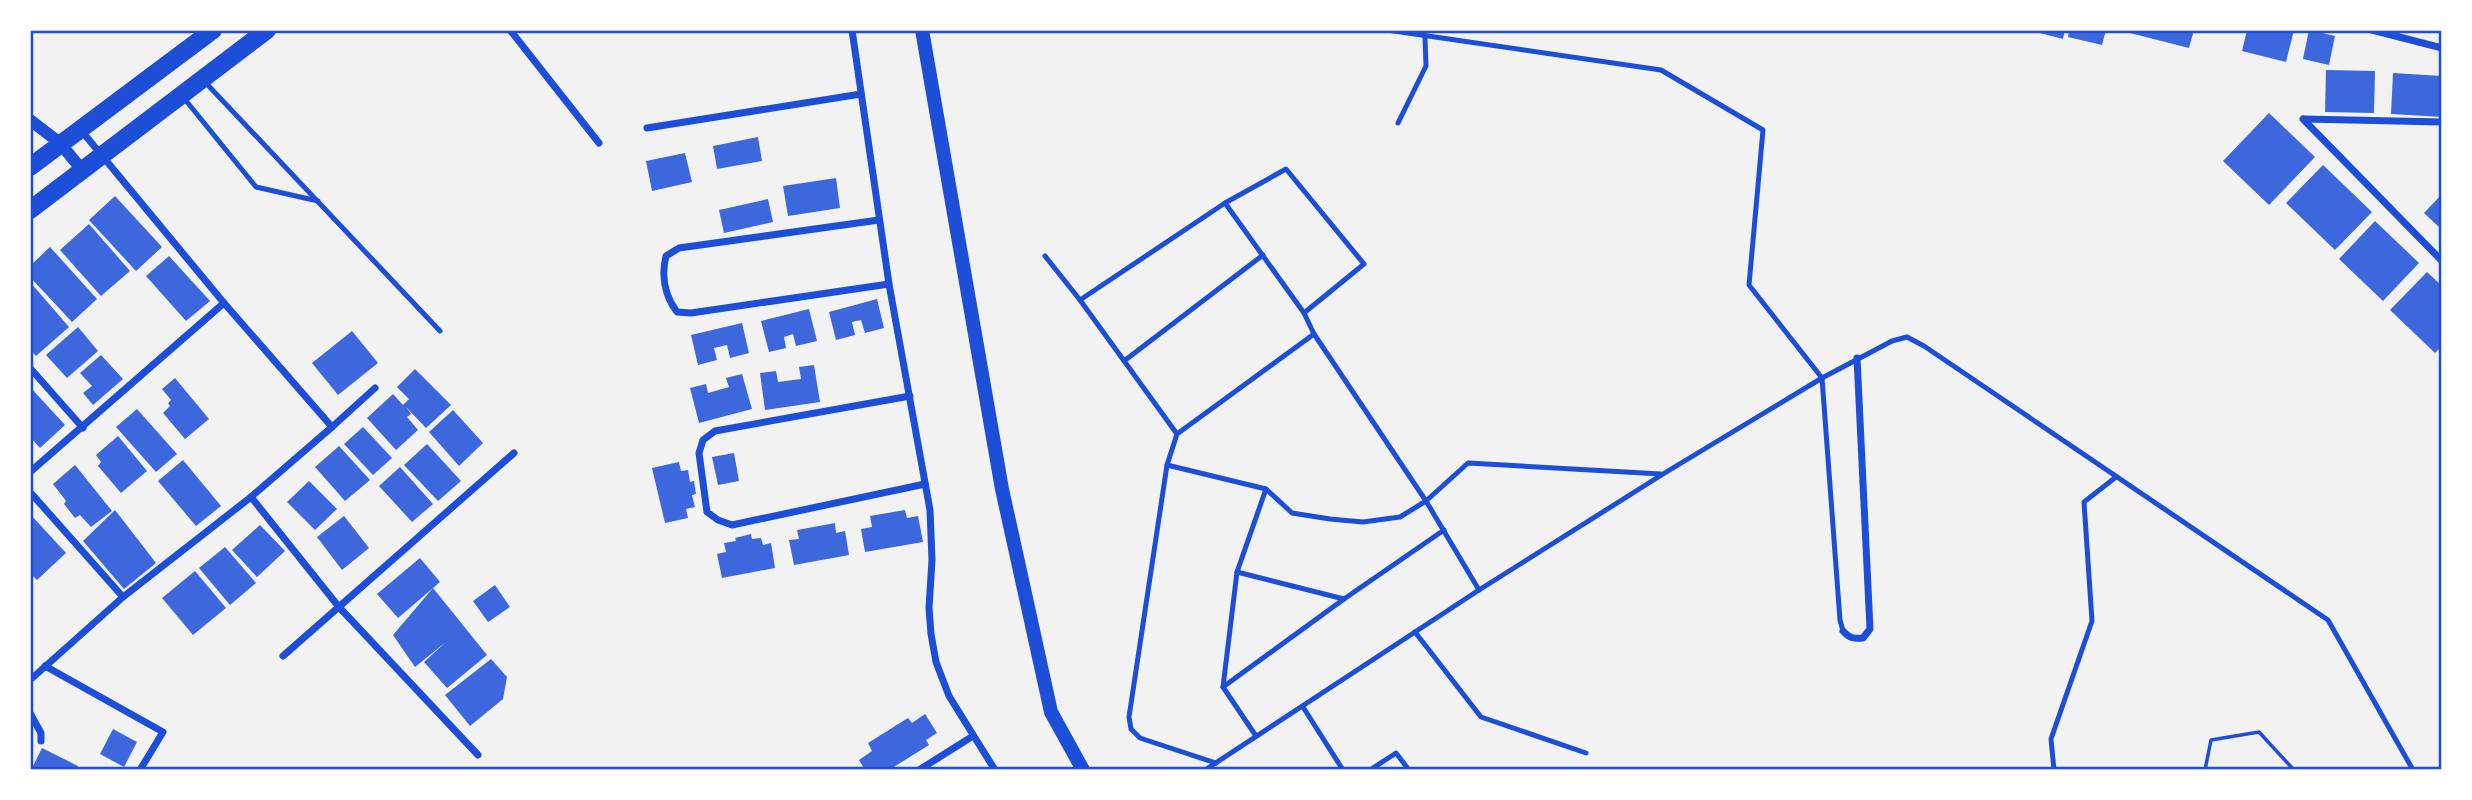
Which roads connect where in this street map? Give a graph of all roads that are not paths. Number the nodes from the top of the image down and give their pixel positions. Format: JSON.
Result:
{"nodes":[{"id":1,"x":213,"y":30,"type":"edge"},
{"id":2,"x":267,"y":30,"type":"edge"},
{"id":3,"x":510,"y":30,"type":"edge"},
{"id":4,"x":852,"y":30,"type":"edge"},
{"id":5,"x":922,"y":30,"type":"edge"},
{"id":6,"x":1387,"y":30,"type":"edge"},
{"id":7,"x":2372,"y":30,"type":"edge"},
{"id":8,"x":1425,"y":37,"type":"junction"},
{"id":9,"x":2442,"y":48,"type":"edge"},
{"id":10,"x":202,"y":79,"type":"junction"},
{"id":11,"x":861,"y":94,"type":"junction"},
{"id":12,"x":181,"y":95,"type":"junction"},
{"id":13,"x":30,"y":120,"type":"edge"},
{"id":14,"x":2442,"y":122,"type":"edge"},
{"id":15,"x":1398,"y":123,"type":"dead end"},
{"id":16,"x":79,"y":128,"type":"junction"},
{"id":17,"x":647,"y":128,"type":"dead end"},
{"id":18,"x":60,"y":143,"type":"junction"},
{"id":19,"x":599,"y":143,"type":"dead end"},
{"id":20,"x":102,"y":155,"type":"junction"},
{"id":21,"x":30,"y":167,"type":"edge"},
{"id":22,"x":82,"y":170,"type":"junction"},
{"id":23,"x":318,"y":201,"type":"junction"},
{"id":24,"x":1225,"y":203,"type":"junction"},
{"id":25,"x":30,"y":210,"type":"edge"},
{"id":26,"x":879,"y":220,"type":"junction"},
{"id":27,"x":1263,"y":255,"type":"junction"},
{"id":28,"x":1045,"y":256,"type":"dead end"},
{"id":29,"x":2442,"y":261,"type":"edge"},
{"id":30,"x":889,"y":284,"type":"junction"},
{"id":31,"x":1080,"y":300,"type":"junction"},
{"id":32,"x":224,"y":303,"type":"junction"},
{"id":33,"x":1304,"y":313,"type":"junction"},
{"id":34,"x":440,"y":331,"type":"dead end"},
{"id":35,"x":1314,"y":334,"type":"junction"},
{"id":36,"x":1857,"y":358,"type":"junction"},
{"id":37,"x":1124,"y":361,"type":"junction"},
{"id":38,"x":30,"y":368,"type":"edge"},
{"id":39,"x":1822,"y":378,"type":"junction"},
{"id":40,"x":375,"y":388,"type":"dead end"},
{"id":41,"x":910,"y":396,"type":"junction"},
{"id":42,"x":332,"y":427,"type":"junction"},
{"id":43,"x":83,"y":428,"type":"junction"},
{"id":44,"x":1177,"y":434,"type":"junction"},
{"id":45,"x":514,"y":453,"type":"dead end"},
{"id":46,"x":1167,"y":465,"type":"junction"},
{"id":47,"x":30,"y":472,"type":"edge"},
{"id":48,"x":1662,"y":474,"type":"junction"},
{"id":49,"x":2116,"y":477,"type":"junction"},
{"id":50,"x":925,"y":484,"type":"junction"},
{"id":51,"x":1266,"y":489,"type":"junction"},
{"id":52,"x":30,"y":492,"type":"edge"},
{"id":53,"x":251,"y":498,"type":"junction"},
{"id":54,"x":1426,"y":501,"type":"junction"},
{"id":55,"x":1444,"y":530,"type":"junction"},
{"id":56,"x":1237,"y":572,"type":"junction"},
{"id":57,"x":1479,"y":590,"type":"junction"},
{"id":58,"x":123,"y":597,"type":"junction"},
{"id":59,"x":1344,"y":599,"type":"junction"},
{"id":60,"x":339,"y":607,"type":"junction"},
{"id":61,"x":1843,"y":631,"type":"joint"},
{"id":62,"x":1415,"y":632,"type":"junction"},
{"id":63,"x":284,"y":656,"type":"dead end"},
{"id":64,"x":45,"y":666,"type":"junction"},
{"id":65,"x":30,"y":680,"type":"edge"},
{"id":66,"x":1223,"y":687,"type":"junction"},
{"id":67,"x":1303,"y":706,"type":"junction"},
{"id":68,"x":30,"y":713,"type":"edge"},
{"id":69,"x":973,"y":736,"type":"junction"},
{"id":70,"x":1256,"y":736,"type":"junction"},
{"id":71,"x":41,"y":741,"type":"dead end"},
{"id":72,"x":1586,"y":753,"type":"dead end"},
{"id":73,"x":478,"y":755,"type":"dead end"},
{"id":74,"x":1216,"y":763,"type":"junction"},
{"id":75,"x":1208,"y":769,"type":"edge"},
{"id":76,"x":140,"y":770,"type":"edge"},
{"id":77,"x":919,"y":770,"type":"edge"},
{"id":78,"x":995,"y":770,"type":"edge"},
{"id":79,"x":1083,"y":770,"type":"edge"},
{"id":80,"x":1343,"y":770,"type":"edge"},
{"id":81,"x":1370,"y":770,"type":"edge"},
{"id":82,"x":1409,"y":770,"type":"edge"},
{"id":83,"x":2054,"y":770,"type":"edge"},
{"id":84,"x":2413,"y":770,"type":"edge"}],
"edges":[{"from":1,"to":16,"type":"main road"},
{"from":2,"to":10,"type":"main road"},
{"from":3,"to":19,"type":"street"},
{"from":4,"to":11,"type":"street"},
{"from":5,"to":79,"type":"main road"},
{"from":6,"to":8,"type":"lane"},
{"from":7,"to":9,"type":"street"},
{"from":8,"to":15,"type":"lane"},
{"from":8,"to":39,"type":"lane"},
{"from":10,"to":12,"type":"main road"},
{"from":10,"to":23,"type":"lane"},
{"from":11,"to":17,"type":"street"},
{"from":11,"to":26,"type":"street"},
{"from":12,"to":20,"type":"main road"},
{"from":12,"to":23,"type":"lane"},
{"from":13,"to":18,"type":"street"},
{"from":14,"to":29,"type":"street"},
{"from":16,"to":18,"type":"main road"},
{"from":16,"to":20,"type":"street"},
{"from":18,"to":21,"type":"main road"},
{"from":18,"to":22,"type":"street"},
{"from":20,"to":22,"type":"main road"},
{"from":20,"to":32,"type":"street"},
{"from":22,"to":25,"type":"main road"},
{"from":23,"to":34,"type":"lane"},
{"from":24,"to":27,"type":"lane"},
{"from":24,"to":31,"type":"lane"},
{"from":24,"to":33,"type":"lane"},
{"from":26,"to":30,"type":"street"},
{"from":26,"to":30,"type":"street"},
{"from":27,"to":33,"type":"lane"},
{"from":27,"to":37,"type":"lane"},
{"from":28,"to":31,"type":"lane"},
{"from":30,"to":41,"type":"street"},
{"from":31,"to":37,"type":"lane"},
{"from":32,"to":42,"type":"street"},
{"from":32,"to":43,"type":"street"},
{"from":33,"to":35,"type":"lane"},
{"from":35,"to":44,"type":"lane"},
{"from":35,"to":54,"type":"lane"},
{"from":36,"to":39,"type":"lane"},
{"from":36,"to":49,"type":"lane"},
{"from":36,"to":61,"type":"street"},
{"from":37,"to":44,"type":"lane"},
{"from":38,"to":43,"type":"street"},
{"from":39,"to":48,"type":"lane"},
{"from":39,"to":61,"type":"lane"},
{"from":40,"to":42,"type":"street"},
{"from":41,"to":50,"type":"street"},
{"from":41,"to":50,"type":"street"},
{"from":42,"to":53,"type":"street"},
{"from":43,"to":47,"type":"street"},
{"from":44,"to":46,"type":"lane"},
{"from":45,"to":60,"type":"street"},
{"from":46,"to":51,"type":"lane"},
{"from":46,"to":74,"type":"lane"},
{"from":48,"to":54,"type":"lane"},
{"from":48,"to":57,"type":"lane"},
{"from":49,"to":83,"type":"lane"},
{"from":49,"to":84,"type":"lane"},
{"from":50,"to":69,"type":"street"},
{"from":51,"to":54,"type":"lane"},
{"from":51,"to":56,"type":"lane"},
{"from":52,"to":58,"type":"street"},
{"from":53,"to":58,"type":"street"},
{"from":53,"to":60,"type":"street"},
{"from":54,"to":55,"type":"lane"},
{"from":55,"to":57,"type":"lane"},
{"from":55,"to":59,"type":"lane"},
{"from":56,"to":59,"type":"lane"},
{"from":56,"to":66,"type":"lane"},
{"from":57,"to":62,"type":"lane"},
{"from":58,"to":64,"type":"street"},
{"from":59,"to":66,"type":"lane"},
{"from":60,"to":63,"type":"street"},
{"from":60,"to":73,"type":"street"},
{"from":62,"to":67,"type":"lane"},
{"from":62,"to":72,"type":"lane"},
{"from":64,"to":65,"type":"street"},
{"from":64,"to":76,"type":"street"},
{"from":66,"to":70,"type":"lane"},
{"from":67,"to":70,"type":"lane"},
{"from":67,"to":80,"type":"lane"},
{"from":68,"to":71,"type":"street"},
{"from":69,"to":77,"type":"street"},
{"from":69,"to":78,"type":"street"},
{"from":70,"to":74,"type":"lane"},
{"from":74,"to":75,"type":"lane"},
{"from":81,"to":82,"type":"lane"}]}
